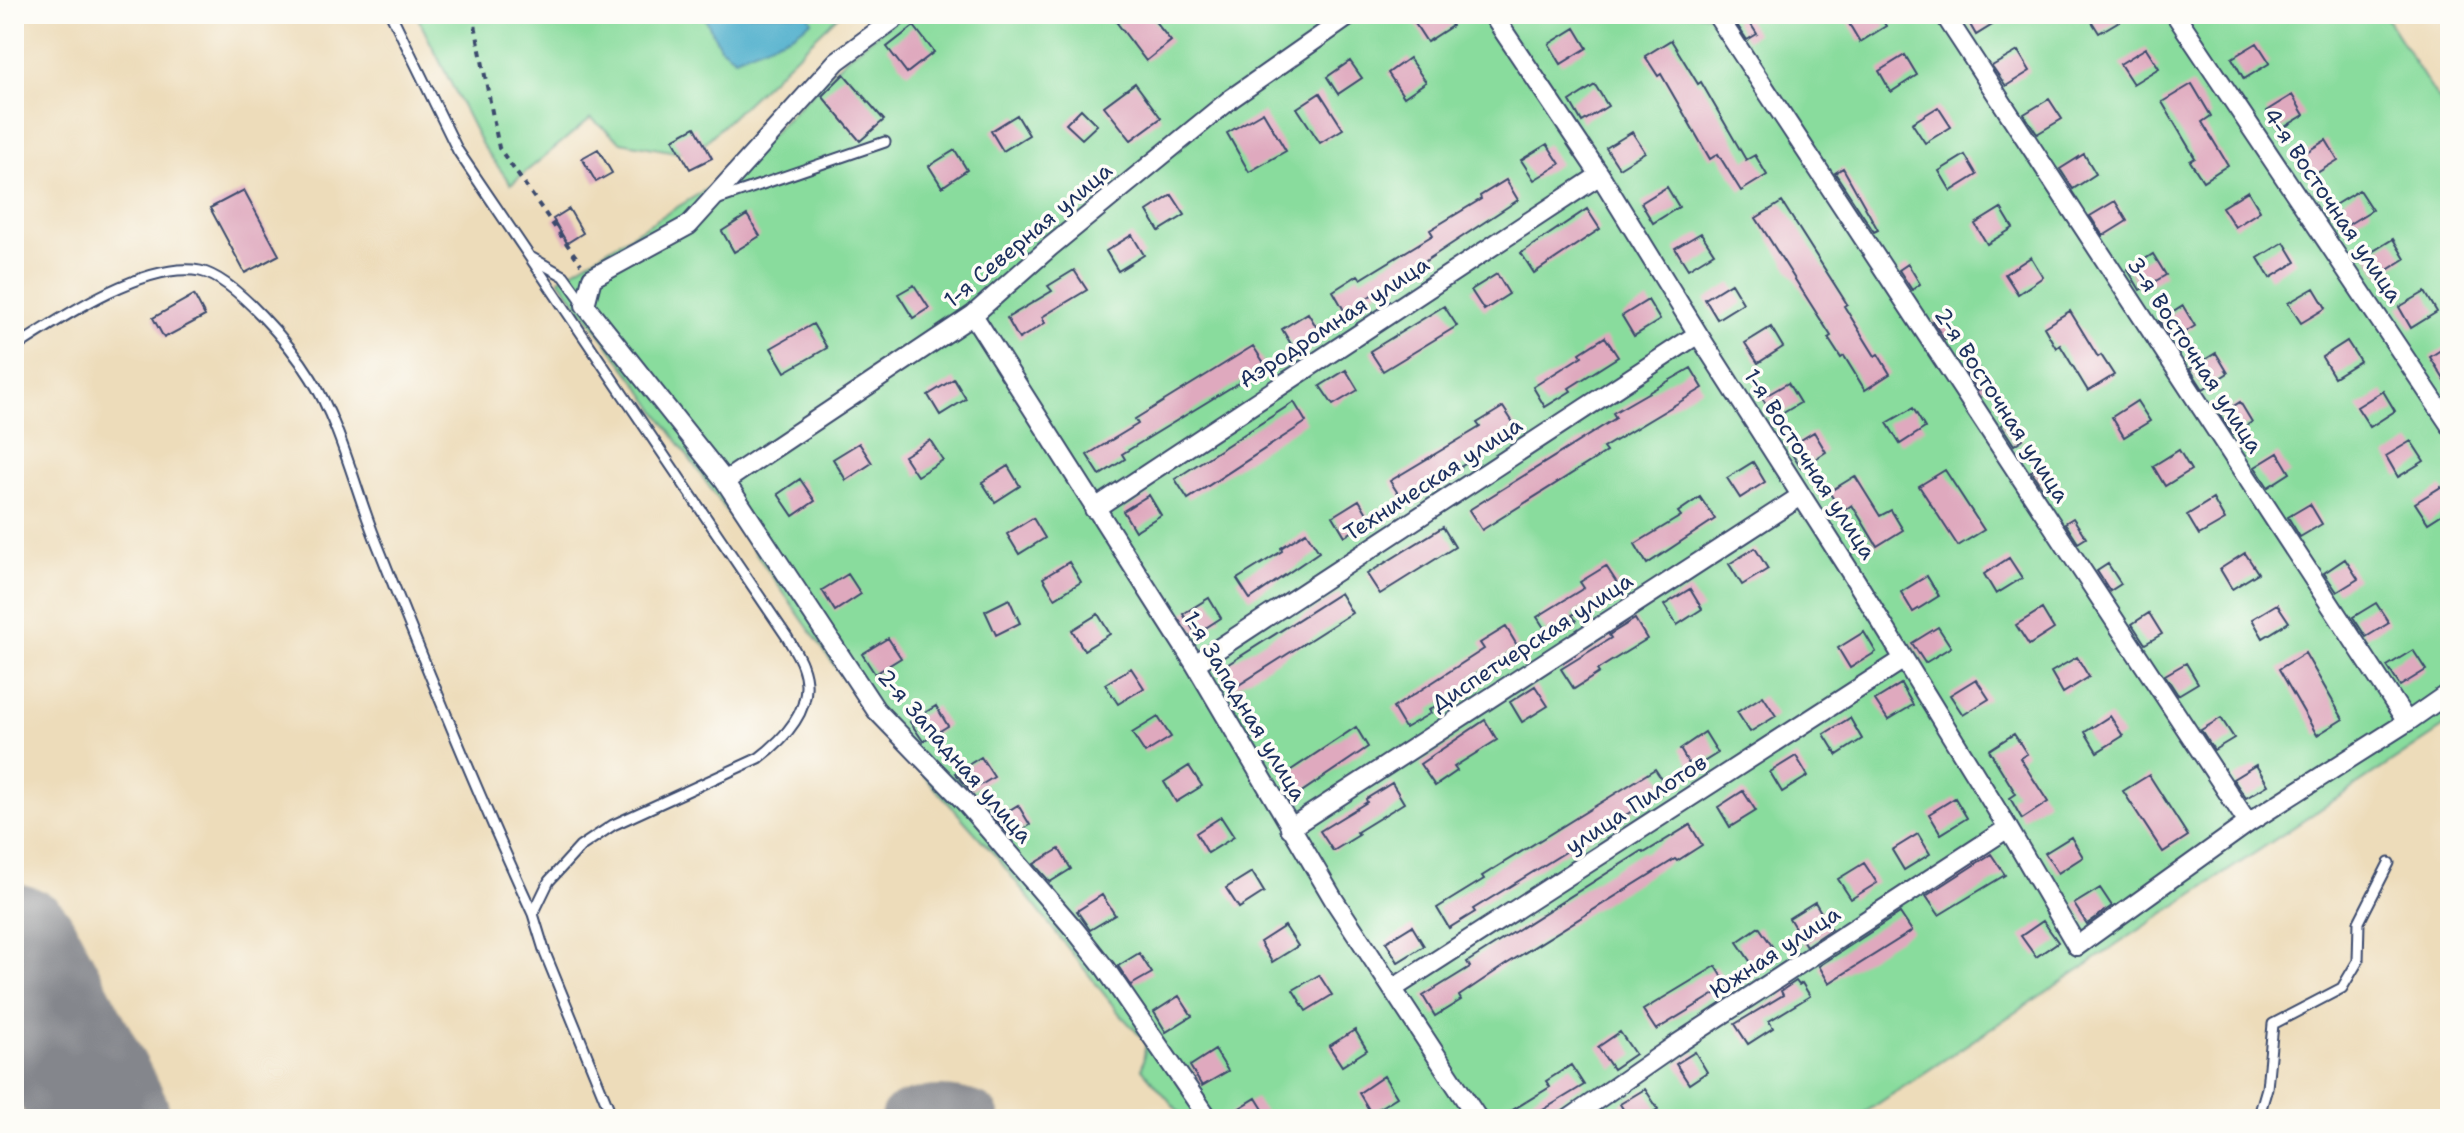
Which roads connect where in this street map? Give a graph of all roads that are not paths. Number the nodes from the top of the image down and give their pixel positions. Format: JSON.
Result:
{"nodes":[{"id":1,"x":391,"y":14,"type":"edge"},
{"id":2,"x":901,"y":14,"type":"edge"},
{"id":3,"x":1352,"y":14,"type":"edge"},
{"id":4,"x":1492,"y":14,"type":"edge"},
{"id":5,"x":1716,"y":14,"type":"edge"},
{"id":6,"x":1944,"y":14,"type":"edge"},
{"id":7,"x":2175,"y":14,"type":"edge"},
{"id":8,"x":885,"y":142,"type":"dead end"},
{"id":9,"x":1600,"y":175,"type":"junction"},
{"id":10,"x":713,"y":201,"type":"junction"},
{"id":11,"x":530,"y":257,"type":"junction"},
{"id":12,"x":585,"y":305,"type":"junction"},
{"id":13,"x":973,"y":315,"type":"junction"},
{"id":14,"x":1698,"y":334,"type":"junction"},
{"id":15,"x":14,"y":348,"type":"edge"},
{"id":16,"x":2450,"y":425,"type":"edge"},
{"id":17,"x":725,"y":481,"type":"junction"},
{"id":18,"x":1801,"y":496,"type":"junction"},
{"id":19,"x":1094,"y":509,"type":"junction"},
{"id":20,"x":1904,"y":659,"type":"junction"},
{"id":21,"x":1195,"y":664,"type":"junction"},
{"id":22,"x":2450,"y":692,"type":"edge"},
{"id":23,"x":2407,"y":722,"type":"junction"},
{"id":24,"x":2248,"y":823,"type":"junction"},
{"id":25,"x":1290,"y":828,"type":"junction"},
{"id":26,"x":2008,"y":828,"type":"junction"},
{"id":27,"x":2389,"y":863,"type":"dead end"},
{"id":28,"x":533,"y":914,"type":"junction"},
{"id":29,"x":1394,"y":988,"type":"junction"},
{"id":30,"x":613,"y":1119,"type":"edge"},
{"id":31,"x":1209,"y":1119,"type":"edge"},
{"id":32,"x":1478,"y":1119,"type":"edge"},
{"id":33,"x":1569,"y":1119,"type":"edge"},
{"id":34,"x":2258,"y":1119,"type":"edge"}],
"edges":[{"from":1,"to":11,"type":"lane"},
{"from":2,"to":10,"type":"street"},
{"from":3,"to":13,"type":"street","name":"1-я Северная улица"},
{"from":4,"to":9,"type":"street","name":"1-я Восточная улица"},
{"from":5,"to":24,"type":"street","name":"2-я Восточная улица"},
{"from":6,"to":23,"type":"street","name":"3-я Восточная улица"},
{"from":7,"to":16,"type":"street","name":"4-я Восточная улица"},
{"from":8,"to":10,"type":"lane"},
{"from":9,"to":14,"type":"street","name":"1-я Восточная улица"},
{"from":9,"to":19,"type":"street","name":"Аэродромная улица"},
{"from":10,"to":12,"type":"street"},
{"from":11,"to":12,"type":"lane"},
{"from":11,"to":28,"type":"lane"},
{"from":12,"to":17,"type":"street","name":"2-я Западная улица"},
{"from":13,"to":17,"type":"street","name":"1-я Северная улица"},
{"from":13,"to":19,"type":"street","name":"1-я Западная улица"},
{"from":14,"to":18,"type":"street","name":"1-я Восточная улица"},
{"from":14,"to":21,"type":"street","name":"Техническая улица"},
{"from":15,"to":28,"type":"lane"},
{"from":17,"to":31,"type":"street","name":"2-я Западная улица"},
{"from":18,"to":20,"type":"street","name":"1-я Восточная улица"},
{"from":18,"to":25,"type":"street","name":"Диспетчерская улица"},
{"from":19,"to":21,"type":"street","name":"1-я Западная улица"},
{"from":20,"to":26,"type":"street","name":"1-я Восточная улица"},
{"from":20,"to":29,"type":"street","name":"улица Пилотов"},
{"from":21,"to":25,"type":"street","name":"1-я Западная улица"},
{"from":22,"to":23,"type":"street"},
{"from":23,"to":24,"type":"street"},
{"from":24,"to":26,"type":"street","name":"1-я Восточная улица"},
{"from":25,"to":29,"type":"street","name":"1-я Западная улица"},
{"from":26,"to":33,"type":"street","name":"Южная улица"},
{"from":27,"to":34,"type":"lane"},
{"from":28,"to":30,"type":"lane"},
{"from":29,"to":32,"type":"street","name":"1-я Западная улица"}]}
